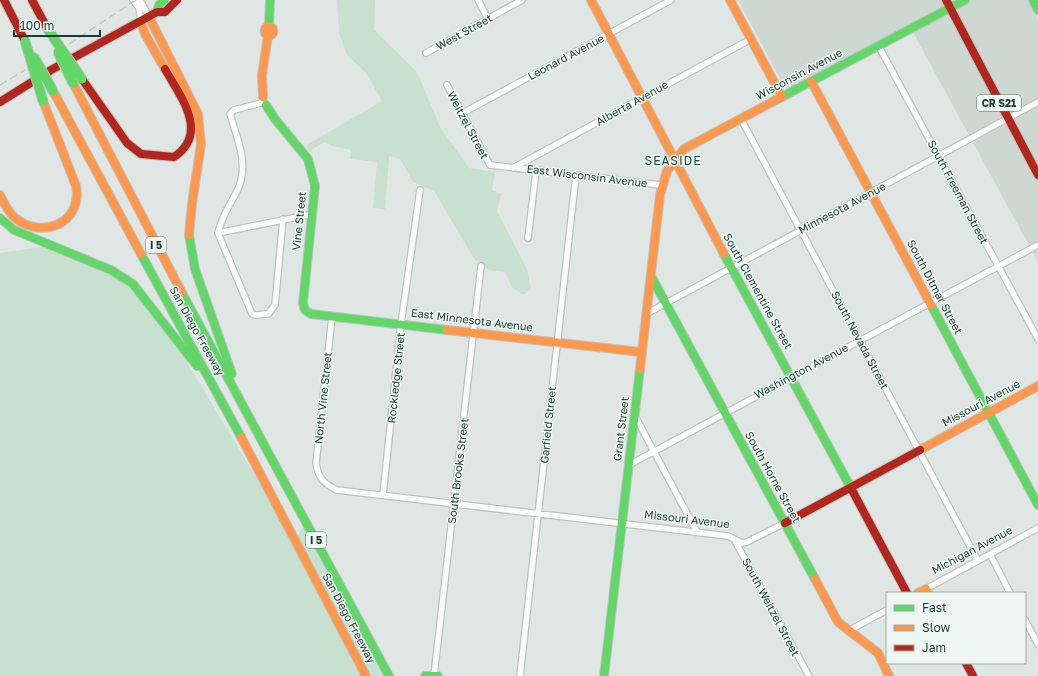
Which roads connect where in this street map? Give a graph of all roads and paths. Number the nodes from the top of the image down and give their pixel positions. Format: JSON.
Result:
{"nodes":[{"id":1,"x":4,"y":0,"type":"edge"},
{"id":2,"x":32,"y":0,"type":"edge"},
{"id":3,"x":133,"y":0,"type":"edge"},
{"id":4,"x":140,"y":0,"type":"edge"},
{"id":5,"x":164,"y":0,"type":"edge"},
{"id":6,"x":177,"y":0,"type":"edge"},
{"id":7,"x":270,"y":0,"type":"edge"},
{"id":8,"x":478,"y":0,"type":"edge"},
{"id":9,"x":522,"y":0,"type":"edge"},
{"id":10,"x":591,"y":0,"type":"edge"},
{"id":11,"x":671,"y":0,"type":"edge"},
{"id":12,"x":730,"y":0,"type":"edge"},
{"id":13,"x":965,"y":0,"type":"edge"},
{"id":14,"x":1033,"y":0,"type":"edge"},
{"id":15,"x":947,"y":4,"type":"edge"},
{"id":16,"x":1038,"y":10,"type":"edge"},
{"id":17,"x":149,"y":17,"type":"junction"},
{"id":18,"x":488,"y":19,"type":"junction"},
{"id":19,"x":47,"y":28,"type":"junction"},
{"id":20,"x":609,"y":34,"type":"junction"},
{"id":21,"x":751,"y":39,"type":"junction"},
{"id":22,"x":24,"y":42,"type":"junction"},
{"id":23,"x":878,"y":45,"type":"junction"},
{"id":24,"x":426,"y":53,"type":"dead end"},
{"id":25,"x":811,"y":81,"type":"junction"},
{"id":26,"x":447,"y":85,"type":"dead end"},
{"id":27,"x":642,"y":97,"type":"junction"},
{"id":28,"x":782,"y":97,"type":"junction"},
{"id":29,"x":0,"y":102,"type":"edge"},
{"id":30,"x":264,"y":102,"type":"junction"},
{"id":31,"x":1038,"y":102,"type":"edge"},
{"id":32,"x":461,"y":114,"type":"junction"},
{"id":33,"x":1007,"y":118,"type":"junction"},
{"id":34,"x":741,"y":119,"type":"junction"},
{"id":35,"x":939,"y":156,"type":"junction"},
{"id":36,"x":673,"y":159,"type":"junction"},
{"id":37,"x":513,"y":168,"type":"junction"},
{"id":38,"x":536,"y":170,"type":"junction"},
{"id":39,"x":576,"y":175,"type":"junction"},
{"id":40,"x":1038,"y":175,"type":"edge"},
{"id":41,"x":661,"y":185,"type":"junction"},
{"id":42,"x":420,"y":190,"type":"dead end"},
{"id":43,"x":870,"y":192,"type":"junction"},
{"id":44,"x":0,"y":195,"type":"edge"},
{"id":45,"x":313,"y":214,"type":"junction"},
{"id":46,"x":0,"y":218,"type":"edge"},
{"id":47,"x":283,"y":219,"type":"junction"},
{"id":48,"x":800,"y":230,"type":"junction"},
{"id":49,"x":218,"y":233,"type":"junction"},
{"id":50,"x":528,"y":238,"type":"dead end"},
{"id":51,"x":1038,"y":245,"type":"edge"},
{"id":52,"x":481,"y":266,"type":"dead end"},
{"id":53,"x":998,"y":266,"type":"junction"},
{"id":54,"x":731,"y":267,"type":"junction"},
{"id":55,"x":651,"y":276,"type":"junction"},
{"id":56,"x":665,"y":303,"type":"junction"},
{"id":57,"x":931,"y":303,"type":"junction"},
{"id":58,"x":302,"y":307,"type":"joint"},
{"id":59,"x":646,"y":314,"type":"junction"},
{"id":60,"x":332,"y":317,"type":"junction"},
{"id":61,"x":401,"y":324,"type":"junction"},
{"id":62,"x":474,"y":332,"type":"junction"},
{"id":63,"x":1038,"y":339,"type":"edge"},
{"id":64,"x":860,"y":340,"type":"junction"},
{"id":65,"x":557,"y":342,"type":"junction"},
{"id":66,"x":641,"y":352,"type":"junction"},
{"id":67,"x":791,"y":377,"type":"junction"},
{"id":68,"x":1038,"y":386,"type":"edge"},
{"id":69,"x":217,"y":391,"type":"junction"},
{"id":70,"x":242,"y":404,"type":"junction"},
{"id":71,"x":725,"y":413,"type":"junction"},
{"id":72,"x":989,"y":413,"type":"junction"},
{"id":73,"x":635,"y":415,"type":"junction"},
{"id":74,"x":919,"y":450,"type":"junction"},
{"id":75,"x":654,"y":451,"type":"junction"},
{"id":76,"x":629,"y":465,"type":"junction"},
{"id":77,"x":320,"y":479,"type":"joint"},
{"id":78,"x":851,"y":488,"type":"junction"},
{"id":79,"x":383,"y":495,"type":"junction"},
{"id":80,"x":454,"y":504,"type":"junction"},
{"id":81,"x":1038,"y":505,"type":"edge"},
{"id":82,"x":538,"y":514,"type":"junction"},
{"id":83,"x":621,"y":523,"type":"junction"},
{"id":84,"x":785,"y":523,"type":"junction"},
{"id":85,"x":1038,"y":528,"type":"edge"},
{"id":86,"x":696,"y":532,"type":"junction"},
{"id":87,"x":734,"y":538,"type":"junction"},
{"id":88,"x":990,"y":554,"type":"junction"},
{"id":89,"x":978,"y":561,"type":"junction"},
{"id":90,"x":906,"y":592,"type":"edge"},
{"id":91,"x":924,"y":592,"type":"edge"},
{"id":92,"x":1009,"y":592,"type":"edge"},
{"id":93,"x":886,"y":611,"type":"edge"},
{"id":94,"x":1026,"y":622,"type":"edge"},
{"id":95,"x":848,"y":631,"type":"junction"},
{"id":96,"x":1038,"y":644,"type":"edge"},
{"id":97,"x":966,"y":664,"type":"edge"},
{"id":98,"x":366,"y":676,"type":"edge"},
{"id":99,"x":389,"y":676,"type":"edge"},
{"id":100,"x":425,"y":676,"type":"edge"},
{"id":101,"x":434,"y":676,"type":"edge"},
{"id":102,"x":438,"y":676,"type":"edge"},
{"id":103,"x":520,"y":676,"type":"edge"},
{"id":104,"x":604,"y":676,"type":"edge"},
{"id":105,"x":808,"y":676,"type":"edge"},
{"id":106,"x":889,"y":676,"type":"edge"},
{"id":107,"x":972,"y":676,"type":"edge"}],
"edges":[{"from":1,"to":22,"type":"main road","name":"San Diego Freeway","number":"I 5"},
{"from":2,"to":19,"type":"main road","name":"San Diego Freeway","number":"I 5"},
{"from":3,"to":17,"type":"street"},
{"from":4,"to":17,"type":"street"},
{"from":5,"to":17,"type":"main road"},
{"from":6,"to":17,"type":"main road"},
{"from":7,"to":30,"type":"main road","name":"Vine Street"},
{"from":8,"to":18,"type":"street"},
{"from":9,"to":18,"type":"street","name":"West Street"},
{"from":10,"to":20,"type":"main road","name":"South Clementine Street"},
{"from":11,"to":20,"type":"street","name":"Leonard Avenue"},
{"from":12,"to":21,"type":"main road"},
{"from":13,"to":15,"type":"main road","name":"Wisconsin Avenue"},
{"from":14,"to":16,"type":"main road"},
{"from":15,"to":23,"type":"main road","name":"Wisconsin Avenue"},
{"from":15,"to":33,"type":"main road","number":"CR S21"},
{"from":17,"to":19,"type":"main road","bridge":true},
{"from":17,"to":29,"type":"main road"},
{"from":17,"to":70,"type":"main road"},
{"from":18,"to":24,"type":"street","name":"West Street"},
{"from":19,"to":70,"type":"main road","name":"San Diego Freeway","number":"I 5","bridge":true},
{"from":20,"to":27,"type":"main road","name":"South Clementine Street"},
{"from":20,"to":32,"type":"street","name":"Leonard Avenue"},
{"from":21,"to":27,"type":"street","name":"Alberta Avenue"},
{"from":21,"to":28,"type":"main road"},
{"from":22,"to":44,"type":"main road","bridge":true},
{"from":22,"to":69,"type":"main road","name":"San Diego Freeway","number":"I 5","bridge":true},
{"from":23,"to":25,"type":"main road","name":"Wisconsin Avenue"},
{"from":23,"to":35,"type":"street","name":"South Freeman Street"},
{"from":25,"to":28,"type":"main road","name":"Wisconsin Avenue"},
{"from":25,"to":43,"type":"main road","name":"South Ditmar Street"},
{"from":26,"to":32,"type":"street","name":"Weitzel Street"},
{"from":27,"to":36,"type":"main road","name":"South Clementine Street"},
{"from":27,"to":37,"type":"street","name":"Alberta Avenue"},
{"from":28,"to":34,"type":"main road","name":"Wisconsin Avenue"},
{"from":30,"to":45,"type":"main road","name":"Vine Street"},
{"from":30,"to":49,"type":"street"},
{"from":31,"to":33,"type":"street","name":"Minnesota Avenue"},
{"from":32,"to":37,"type":"street","name":"Weitzel Street"},
{"from":33,"to":35,"type":"street","name":"Minnesota Avenue"},
{"from":33,"to":40,"type":"main road","number":"CR S21"},
{"from":34,"to":36,"type":"main road","name":"Wisconsin Avenue"},
{"from":34,"to":48,"type":"street","name":"South Nevada Street"},
{"from":35,"to":43,"type":"street","name":"Minnesota Avenue"},
{"from":35,"to":53,"type":"street","name":"South Freeman Street"},
{"from":36,"to":41,"type":"main road","name":"Wisconsin Avenue"},
{"from":36,"to":54,"type":"main road","name":"South Clementine Street"},
{"from":37,"to":38,"type":"street","name":"East Wisconsin Avenue"},
{"from":38,"to":39,"type":"street","name":"East Wisconsin Avenue"},
{"from":38,"to":50,"type":"street"},
{"from":39,"to":41,"type":"street","name":"East Wisconsin Avenue"},
{"from":39,"to":65,"type":"street","name":"Garfield Street"},
{"from":41,"to":55,"type":"main road","name":"Grant Street"},
{"from":42,"to":61,"type":"street","name":"Rockledge Street"},
{"from":43,"to":48,"type":"street","name":"Minnesota Avenue"},
{"from":43,"to":57,"type":"main road","name":"South Ditmar Street"},
{"from":45,"to":47,"type":"street"},
{"from":45,"to":58,"type":"main road","name":"Vine Street"},
{"from":46,"to":69,"type":"main road"},
{"from":47,"to":49,"type":"street"},
{"from":47,"to":49,"type":"street"},
{"from":48,"to":54,"type":"street","name":"Minnesota Avenue"},
{"from":48,"to":64,"type":"street","name":"South Nevada Street"},
{"from":51,"to":53,"type":"street","name":"Washington Avenue"},
{"from":52,"to":62,"type":"street","name":"South Brooks Street"},
{"from":53,"to":57,"type":"street","name":"Washington Avenue"},
{"from":53,"to":63,"type":"street","name":"South Freeman Street"},
{"from":54,"to":56,"type":"street","name":"Minnesota Avenue"},
{"from":54,"to":67,"type":"main road","name":"South Clementine Street"},
{"from":55,"to":56,"type":"main road","name":"South Horne Street"},
{"from":55,"to":59,"type":"main road","name":"Grant Street"},
{"from":56,"to":59,"type":"street","name":"Minnesota Avenue"},
{"from":56,"to":71,"type":"main road","name":"South Horne Street"},
{"from":57,"to":64,"type":"street","name":"Washington Avenue"},
{"from":57,"to":72,"type":"main road","name":"South Ditmar Street"},
{"from":58,"to":60,"type":"main road","name":"East Minnesota Avenue"},
{"from":59,"to":66,"type":"main road","name":"Grant Street"},
{"from":60,"to":61,"type":"main road","name":"East Minnesota Avenue"},
{"from":60,"to":77,"type":"street","name":"North Vine Street"},
{"from":61,"to":62,"type":"main road","name":"East Minnesota Avenue"},
{"from":61,"to":79,"type":"street","name":"Rockledge Street"},
{"from":62,"to":65,"type":"main road","name":"East Minnesota Avenue"},
{"from":62,"to":80,"type":"street","name":"South Brooks Street"},
{"from":64,"to":67,"type":"street","name":"Washington Avenue"},
{"from":64,"to":74,"type":"street","name":"South Nevada Street"},
{"from":65,"to":66,"type":"main road","name":"East Minnesota Avenue"},
{"from":65,"to":82,"type":"street","name":"Garfield Street"},
{"from":66,"to":73,"type":"main road","name":"Grant Street"},
{"from":67,"to":71,"type":"street","name":"Washington Avenue"},
{"from":67,"to":78,"type":"main road","name":"South Clementine Street"},
{"from":68,"to":72,"type":"main road","name":"Missouri Avenue"},
{"from":69,"to":98,"type":"main road","name":"San Diego Freeway","number":"I 5"},
{"from":70,"to":99,"type":"main road","name":"San Diego Freeway","number":"I 5"},
{"from":71,"to":75,"type":"street","name":"Washington Avenue"},
{"from":71,"to":84,"type":"main road","name":"South Horne Street"},
{"from":72,"to":74,"type":"main road","name":"Missouri Avenue"},
{"from":72,"to":81,"type":"main road","name":"South Ditmar Street"},
{"from":73,"to":75,"type":"street"},
{"from":73,"to":76,"type":"main road","name":"Grant Street"},
{"from":74,"to":78,"type":"main road","name":"Missouri Avenue"},
{"from":74,"to":89,"type":"street","name":"South Nevada Street"},
{"from":75,"to":76,"type":"street","name":"Washington Avenue"},
{"from":75,"to":86,"type":"street"},
{"from":76,"to":83,"type":"main road","name":"Grant Street"},
{"from":77,"to":79,"type":"street","name":"Missouri Avenue"},
{"from":78,"to":84,"type":"main road","name":"Missouri Avenue"},
{"from":78,"to":90,"type":"main road","name":"South Clementine Street"},
{"from":79,"to":80,"type":"street","name":"Missouri Avenue"},
{"from":80,"to":82,"type":"street","name":"Missouri Avenue"},
{"from":80,"to":101,"type":"street","name":"South Brooks Street"},
{"from":82,"to":83,"type":"street","name":"Missouri Avenue"},
{"from":82,"to":103,"type":"street","name":"Garfield Street"},
{"from":83,"to":86,"type":"street","name":"Missouri Avenue"},
{"from":83,"to":104,"type":"main road","name":"Grant Street"},
{"from":84,"to":87,"type":"street","name":"Missouri Avenue"},
{"from":84,"to":95,"type":"main road","name":"South Horne Street"},
{"from":85,"to":88,"type":"street","name":"Michigan Avenue"},
{"from":86,"to":87,"type":"street","name":"Missouri Avenue"},
{"from":87,"to":105,"type":"street","name":"South Weitzel Street"},
{"from":88,"to":89,"type":"street","name":"Michigan Avenue"},
{"from":88,"to":92,"type":"street"},
{"from":89,"to":91,"type":"street","name":"Michigan Avenue"},
{"from":93,"to":95,"type":"street"},
{"from":94,"to":96,"type":"street"},
{"from":95,"to":106,"type":"main road","name":"South Horne Street"},
{"from":97,"to":107,"type":"main road"},
{"from":100,"to":101,"type":"main road"},
{"from":101,"to":102,"type":"main road"}]}
